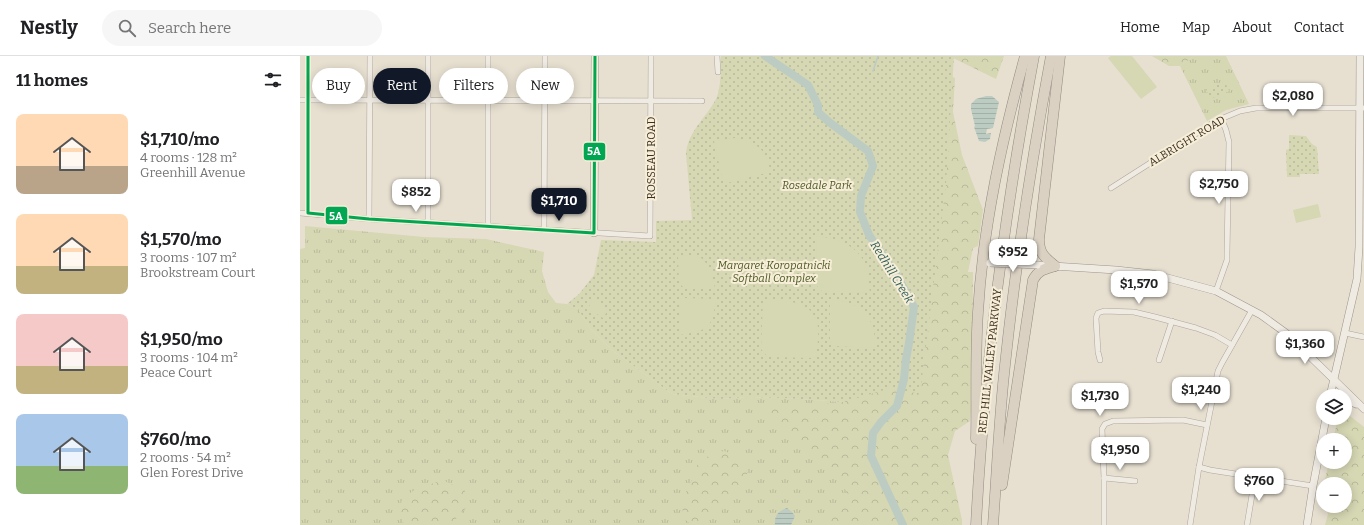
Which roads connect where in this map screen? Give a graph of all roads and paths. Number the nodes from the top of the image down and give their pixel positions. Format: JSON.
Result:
{"nodes":[{"id":1,"x":308,"y":56,"type":"edge"},
{"id":2,"x":370,"y":56,"type":"edge"},
{"id":3,"x":428,"y":56,"type":"edge"},
{"id":4,"x":488,"y":56,"type":"edge"},
{"id":5,"x":545,"y":56,"type":"edge"},
{"id":6,"x":595,"y":56,"type":"edge"},
{"id":7,"x":651,"y":56,"type":"edge"},
{"id":8,"x":717,"y":56,"type":"edge"},
{"id":9,"x":1025,"y":56,"type":"edge"},
{"id":10,"x":1034,"y":56,"type":"edge"},
{"id":11,"x":1051,"y":56,"type":"edge"},
{"id":12,"x":1060,"y":56,"type":"edge"},
{"id":13,"x":1360,"y":56,"type":"edge"},
{"id":14,"x":428,"y":68,"type":"edge"},
{"id":15,"x":488,"y":68,"type":"edge"},
{"id":16,"x":545,"y":68,"type":"edge"},
{"id":17,"x":718,"y":72,"type":"dead end"},
{"id":18,"x":300,"y":100,"type":"edge"},
{"id":19,"x":308,"y":100,"type":"junction"},
{"id":20,"x":370,"y":100,"type":"junction"},
{"id":21,"x":702,"y":100,"type":"dead end"},
{"id":22,"x":574,"y":101,"type":"edge"},
{"id":23,"x":595,"y":101,"type":"junction"},
{"id":24,"x":651,"y":101,"type":"junction"},
{"id":25,"x":428,"y":104,"type":"edge"},
{"id":26,"x":488,"y":104,"type":"edge"},
{"id":27,"x":545,"y":104,"type":"edge"},
{"id":28,"x":1361,"y":108,"type":"edge"},
{"id":29,"x":1220,"y":118,"type":"junction"},
{"id":30,"x":1111,"y":188,"type":"dead end"},
{"id":31,"x":300,"y":213,"type":"edge"},
{"id":32,"x":308,"y":213,"type":"junction"},
{"id":33,"x":369,"y":219,"type":"junction"},
{"id":34,"x":428,"y":222,"type":"junction"},
{"id":35,"x":488,"y":226,"type":"junction"},
{"id":36,"x":544,"y":230,"type":"junction"},
{"id":37,"x":594,"y":233,"type":"junction"},
{"id":38,"x":986,"y":262,"type":"junction"},
{"id":39,"x":1054,"y":266,"type":"junction"},
{"id":40,"x":1361,"y":280,"type":"edge"},
{"id":41,"x":1216,"y":291,"type":"junction"},
{"id":42,"x":1252,"y":310,"type":"junction"},
{"id":43,"x":1172,"y":321,"type":"junction"},
{"id":44,"x":1345,"y":333,"type":"junction"},
{"id":45,"x":1364,"y":337,"type":"edge"},
{"id":46,"x":1232,"y":345,"type":"junction"},
{"id":47,"x":1100,"y":360,"type":"dead end"},
{"id":48,"x":1159,"y":360,"type":"dead end"},
{"id":49,"x":1333,"y":379,"type":"junction"},
{"id":50,"x":1331,"y":389,"type":"edge"},
{"id":51,"x":1352,"y":403,"type":"edge"},
{"id":52,"x":1362,"y":407,"type":"edge"},
{"id":53,"x":1207,"y":425,"type":"junction"},
{"id":54,"x":1325,"y":425,"type":"edge"},
{"id":55,"x":1198,"y":467,"type":"junction"},
{"id":56,"x":979,"y":476,"type":"junction"},
{"id":57,"x":1254,"y":477,"type":"junction"},
{"id":58,"x":1104,"y":478,"type":"junction"},
{"id":59,"x":1135,"y":481,"type":"dead end"},
{"id":60,"x":1313,"y":486,"type":"junction"},
{"id":61,"x":976,"y":525,"type":"edge"},
{"id":62,"x":993,"y":525,"type":"edge"},
{"id":63,"x":997,"y":525,"type":"edge"},
{"id":64,"x":1104,"y":525,"type":"edge"},
{"id":65,"x":1190,"y":525,"type":"edge"},
{"id":66,"x":1247,"y":525,"type":"edge"},
{"id":67,"x":1307,"y":525,"type":"edge"}],
"edges":[{"from":1,"to":19,"type":"street"},
{"from":2,"to":20,"type":"street"},
{"from":3,"to":14,"type":"street"},
{"from":4,"to":15,"type":"street"},
{"from":5,"to":16,"type":"street"},
{"from":6,"to":23,"type":"street"},
{"from":7,"to":24,"type":"street","name":"ROSSEAU ROAD"},
{"from":8,"to":17,"type":"street"},
{"from":9,"to":38,"type":"highway"},
{"from":10,"to":56,"type":"highway","name":"RED HILL VALLEY PARKWAY"},
{"from":11,"to":62,"type":"highway","name":"RED HILL VALLEY PARKWAY"},
{"from":12,"to":39,"type":"highway"},
{"from":13,"to":28,"type":"street"},
{"from":18,"to":19,"type":"street"},
{"from":19,"to":20,"type":"street"},
{"from":19,"to":32,"type":"street"},
{"from":20,"to":33,"type":"street"},
{"from":21,"to":24,"type":"street"},
{"from":22,"to":23,"type":"street"},
{"from":23,"to":24,"type":"street"},
{"from":23,"to":37,"type":"street"},
{"from":24,"to":37,"type":"street","name":"ROSSEAU ROAD"},
{"from":25,"to":34,"type":"street"},
{"from":26,"to":35,"type":"street"},
{"from":27,"to":36,"type":"street"},
{"from":28,"to":29,"type":"street","name":"ALBRIGHT ROAD"},
{"from":28,"to":40,"type":"street"},
{"from":29,"to":30,"type":"street","name":"ALBRIGHT ROAD"},
{"from":29,"to":41,"type":"street"},
{"from":31,"to":32,"type":"street"},
{"from":32,"to":33,"type":"street"},
{"from":33,"to":34,"type":"street"},
{"from":34,"to":35,"type":"street"},
{"from":35,"to":36,"type":"street"},
{"from":36,"to":37,"type":"street"},
{"from":38,"to":39,"type":"street","bridge":true},
{"from":38,"to":56,"type":"highway"},
{"from":39,"to":41,"type":"street"},
{"from":39,"to":63,"type":"highway"},
{"from":40,"to":44,"type":"street"},
{"from":41,"to":42,"type":"street"},
{"from":42,"to":46,"type":"street"},
{"from":42,"to":49,"type":"street"},
{"from":43,"to":46,"type":"street"},
{"from":43,"to":47,"type":"street"},
{"from":43,"to":48,"type":"street"},
{"from":44,"to":45,"type":"street"},
{"from":44,"to":49,"type":"street"},
{"from":46,"to":53,"type":"street"},
{"from":49,"to":50,"type":"street"},
{"from":49,"to":52,"type":"street"},
{"from":51,"to":52,"type":"street"},
{"from":53,"to":55,"type":"street"},
{"from":53,"to":58,"type":"street"},
{"from":54,"to":60,"type":"street"},
{"from":55,"to":57,"type":"street"},
{"from":55,"to":65,"type":"street"},
{"from":56,"to":61,"type":"highway","name":"RED HILL VALLEY PARKWAY"},
{"from":57,"to":60,"type":"street"},
{"from":57,"to":66,"type":"street"},
{"from":58,"to":59,"type":"street"},
{"from":58,"to":64,"type":"street"},
{"from":60,"to":67,"type":"street"}]}
